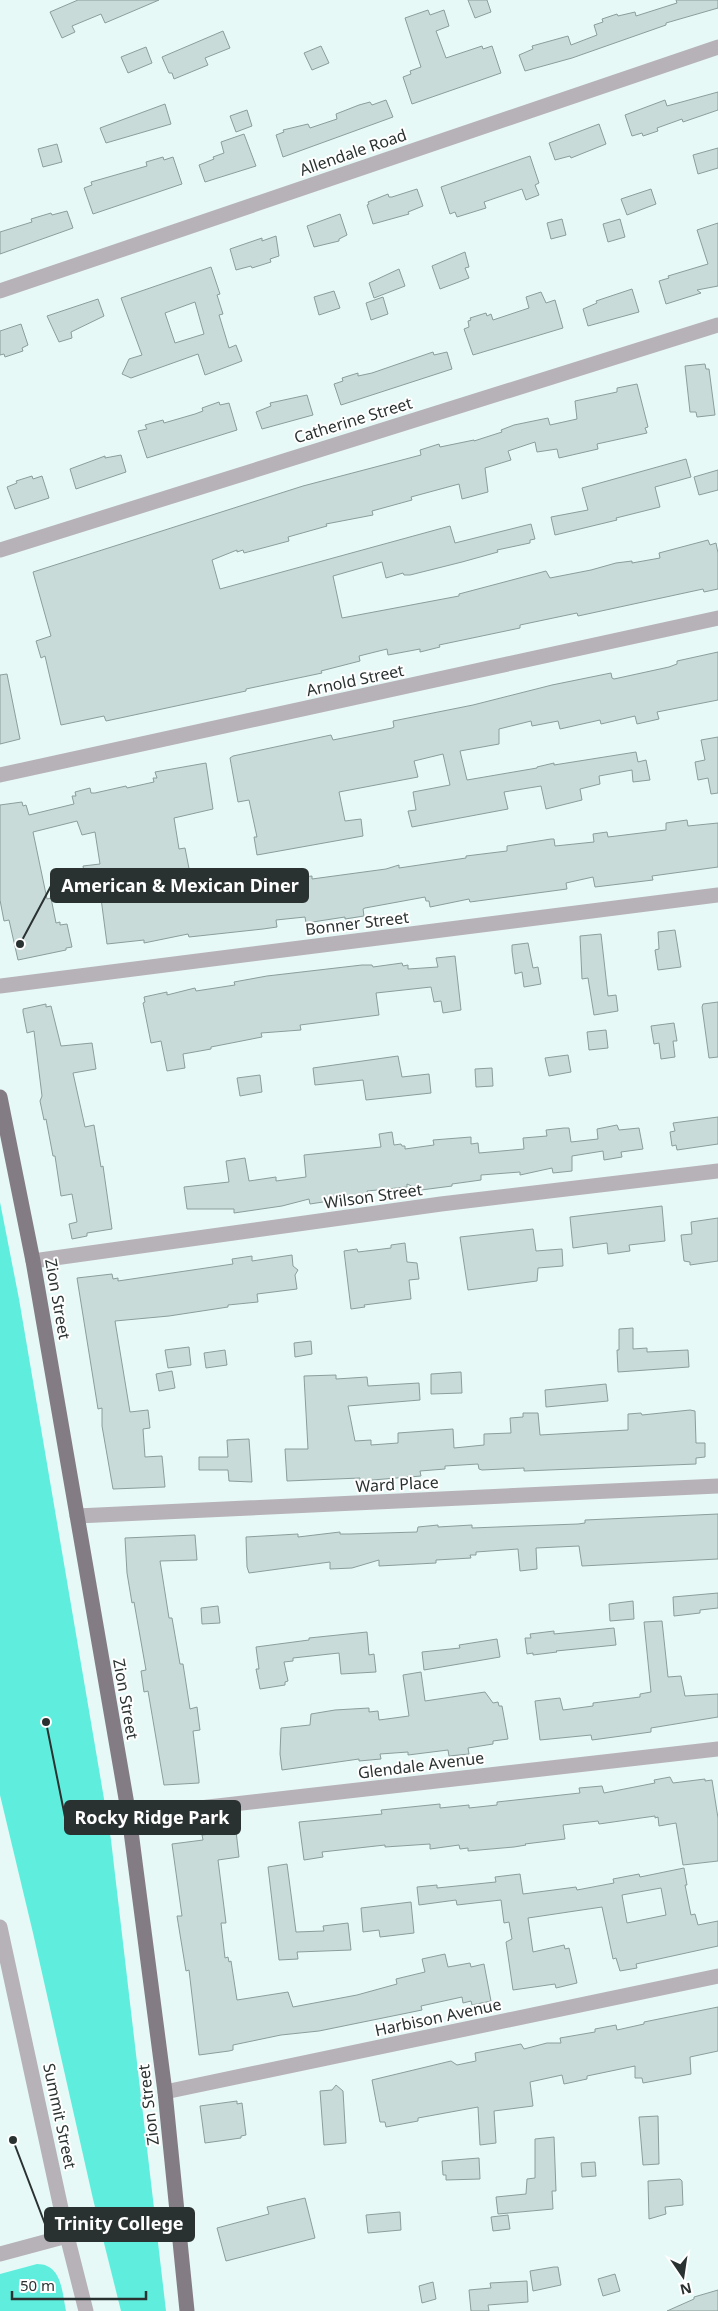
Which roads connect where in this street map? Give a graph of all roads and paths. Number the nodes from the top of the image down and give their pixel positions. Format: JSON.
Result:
{"nodes":[{"id":1,"x":718,"y":47,"type":"edge"},
{"id":2,"x":0,"y":291,"type":"edge"},
{"id":3,"x":718,"y":325,"type":"edge"},
{"id":4,"x":0,"y":550,"type":"edge"},
{"id":5,"x":718,"y":618,"type":"edge"},
{"id":6,"x":0,"y":775,"type":"edge"},
{"id":7,"x":718,"y":895,"type":"edge"},
{"id":8,"x":0,"y":986,"type":"edge"},
{"id":9,"x":0,"y":1097,"type":"edge"},
{"id":10,"x":718,"y":1171,"type":"edge"},
{"id":11,"x":33,"y":1260,"type":"junction"},
{"id":12,"x":718,"y":1486,"type":"edge"},
{"id":13,"x":77,"y":1516,"type":"junction"},
{"id":14,"x":718,"y":1749,"type":"edge"},
{"id":15,"x":129,"y":1816,"type":"junction"},
{"id":16,"x":0,"y":1927,"type":"edge"},
{"id":17,"x":718,"y":1976,"type":"edge"},
{"id":18,"x":165,"y":2092,"type":"junction"},
{"id":19,"x":67,"y":2236,"type":"junction"},
{"id":20,"x":0,"y":2254,"type":"edge"},
{"id":21,"x":86,"y":2311,"type":"edge"},
{"id":22,"x":187,"y":2311,"type":"edge"}],
"edges":[{"from":1,"to":2,"type":"street","name":"Allendale Road"},
{"from":3,"to":4,"type":"street","name":"Catherine Street"},
{"from":5,"to":6,"type":"street","name":"Arnold Street"},
{"from":7,"to":8,"type":"street","name":"Bonner Street"},
{"from":9,"to":11,"type":"main road","name":"Zion Street"},
{"from":10,"to":11,"type":"street","name":"Wilson Street"},
{"from":11,"to":13,"type":"main road","name":"Zion Street"},
{"from":12,"to":13,"type":"street","name":"Ward Place"},
{"from":13,"to":15,"type":"main road","name":"Zion Street"},
{"from":14,"to":15,"type":"street","name":"Glendale Avenue"},
{"from":15,"to":18,"type":"main road","name":"Zion Street"},
{"from":16,"to":19,"type":"street","name":"Summit Street"},
{"from":17,"to":18,"type":"street","name":"Harbison Avenue"},
{"from":18,"to":22,"type":"main road","name":"Zion Street"},
{"from":19,"to":20,"type":"street"},
{"from":19,"to":21,"type":"street","name":"Summit Street"}]}
